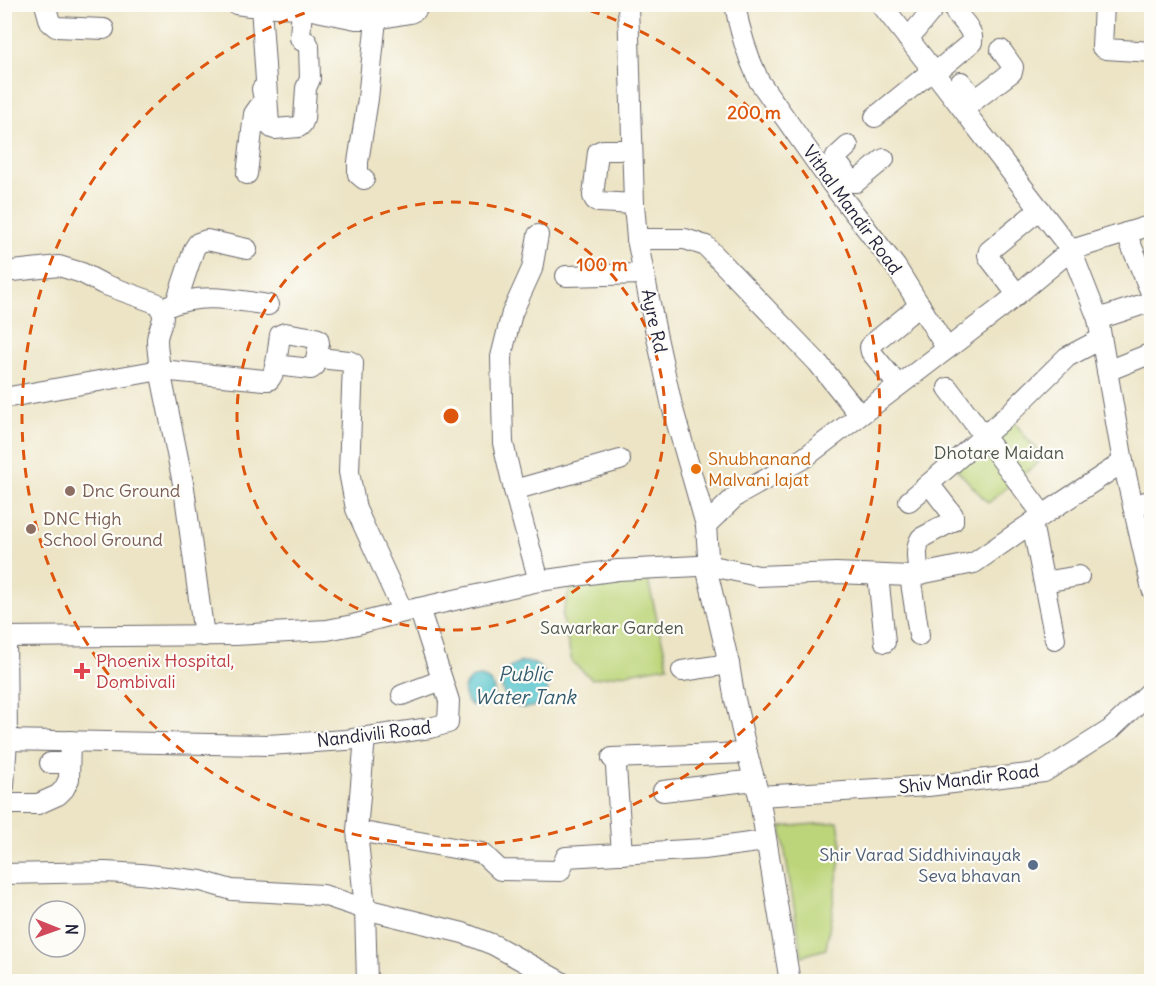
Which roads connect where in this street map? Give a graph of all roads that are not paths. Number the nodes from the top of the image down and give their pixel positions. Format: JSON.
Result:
{"nodes":[{"id":1,"x":45,"y":4,"type":"edge"},
{"id":2,"x":420,"y":4,"type":"edge"},
{"id":3,"x":628,"y":4,"type":"edge"},
{"id":4,"x":735,"y":4,"type":"edge"},
{"id":5,"x":881,"y":4,"type":"edge"},
{"id":6,"x":937,"y":4,"type":"edge"},
{"id":7,"x":1104,"y":4,"type":"edge"},
{"id":8,"x":249,"y":6,"type":"edge"},
{"id":9,"x":302,"y":8,"type":"junction"},
{"id":10,"x":387,"y":13,"type":"edge"},
{"id":11,"x":956,"y":13,"type":"dead end"},
{"id":12,"x":105,"y":29,"type":"dead end"},
{"id":13,"x":908,"y":39,"type":"junction"},
{"id":14,"x":1001,"y":50,"type":"dead end"},
{"id":15,"x":1152,"y":52,"type":"edge"},
{"id":16,"x":934,"y":71,"type":"junction"},
{"id":17,"x":961,"y":82,"type":"dead end"},
{"id":18,"x":969,"y":104,"type":"junction"},
{"id":19,"x":875,"y":117,"type":"dead end"},
{"id":20,"x":848,"y":146,"type":"dead end"},
{"id":21,"x":620,"y":150,"type":"dead end"},
{"id":22,"x":884,"y":159,"type":"dead end"},
{"id":23,"x":247,"y":174,"type":"dead end"},
{"id":24,"x":838,"y":178,"type":"junction"},
{"id":25,"x":364,"y":179,"type":"dead end"},
{"id":26,"x":634,"y":204,"type":"junction"},
{"id":27,"x":1040,"y":209,"type":"junction"},
{"id":28,"x":1152,"y":225,"type":"edge"},
{"id":29,"x":1126,"y":234,"type":"junction"},
{"id":30,"x":538,"y":235,"type":"dead end"},
{"id":31,"x":637,"y":239,"type":"junction"},
{"id":32,"x":247,"y":249,"type":"dead end"},
{"id":33,"x":1071,"y":250,"type":"junction"},
{"id":34,"x":4,"y":272,"type":"edge"},
{"id":35,"x":644,"y":274,"type":"junction"},
{"id":36,"x":566,"y":276,"type":"dead end"},
{"id":37,"x":1017,"y":294,"type":"junction"},
{"id":38,"x":1152,"y":295,"type":"edge"},
{"id":39,"x":1152,"y":300,"type":"edge"},
{"id":40,"x":268,"y":305,"type":"dead end"},
{"id":41,"x":920,"y":305,"type":"junction"},
{"id":42,"x":169,"y":306,"type":"junction"},
{"id":43,"x":1098,"y":319,"type":"junction"},
{"id":44,"x":1101,"y":339,"type":"junction"},
{"id":45,"x":947,"y":349,"type":"junction"},
{"id":46,"x":1149,"y":349,"type":"edge"},
{"id":47,"x":328,"y":359,"type":"dead end"},
{"id":48,"x":275,"y":365,"type":"dead end"},
{"id":49,"x":1106,"y":367,"type":"junction"},
{"id":50,"x":160,"y":370,"type":"junction"},
{"id":51,"x":898,"y":385,"type":"junction"},
{"id":52,"x":948,"y":388,"type":"dead end"},
{"id":53,"x":4,"y":398,"type":"edge"},
{"id":54,"x":859,"y":414,"type":"junction"},
{"id":55,"x":985,"y":436,"type":"junction"},
{"id":56,"x":620,"y":460,"type":"dead end"},
{"id":57,"x":1123,"y":462,"type":"junction"},
{"id":58,"x":929,"y":484,"type":"junction"},
{"id":59,"x":514,"y":490,"type":"junction"},
{"id":60,"x":909,"y":501,"type":"dead end"},
{"id":61,"x":1142,"y":503,"type":"edge"},
{"id":62,"x":1037,"y":519,"type":"junction"},
{"id":63,"x":706,"y":525,"type":"junction"},
{"id":64,"x":1148,"y":553,"type":"edge"},
{"id":65,"x":708,"y":566,"type":"junction"},
{"id":66,"x":878,"y":575,"type":"junction"},
{"id":67,"x":915,"y":576,"type":"junction"},
{"id":68,"x":1079,"y":576,"type":"dead end"},
{"id":69,"x":539,"y":581,"type":"junction"},
{"id":70,"x":1044,"y":582,"type":"junction"},
{"id":71,"x":1152,"y":589,"type":"edge"},
{"id":72,"x":411,"y":610,"type":"junction"},
{"id":73,"x":919,"y":635,"type":"dead end"},
{"id":74,"x":204,"y":636,"type":"junction"},
{"id":75,"x":5,"y":637,"type":"edge"},
{"id":76,"x":1055,"y":639,"type":"dead end"},
{"id":77,"x":885,"y":642,"type":"dead end"},
{"id":78,"x":729,"y":664,"type":"junction"},
{"id":79,"x":682,"y":671,"type":"dead end"},
{"id":80,"x":442,"y":680,"type":"junction"},
{"id":81,"x":1152,"y":690,"type":"edge"},
{"id":82,"x":402,"y":695,"type":"dead end"},
{"id":83,"x":364,"y":737,"type":"junction"},
{"id":84,"x":6,"y":740,"type":"edge"},
{"id":85,"x":70,"y":741,"type":"junction"},
{"id":86,"x":747,"y":753,"type":"junction"},
{"id":87,"x":4,"y":786,"type":"edge"},
{"id":88,"x":757,"y":788,"type":"junction"},
{"id":89,"x":663,"y":791,"type":"dead end"},
{"id":90,"x":4,"y":804,"type":"edge"},
{"id":91,"x":357,"y":831,"type":"junction"},
{"id":92,"x":658,"y":840,"type":"dead end"},
{"id":93,"x":765,"y":841,"type":"junction"},
{"id":94,"x":622,"y":849,"type":"junction"},
{"id":95,"x":4,"y":874,"type":"edge"},
{"id":96,"x":365,"y":909,"type":"junction"},
{"id":97,"x":367,"y":981,"type":"edge"},
{"id":98,"x":561,"y":981,"type":"edge"},
{"id":99,"x":790,"y":981,"type":"edge"}],
"edges":[{"from":1,"to":12,"type":"street"},
{"from":2,"to":10,"type":"street"},
{"from":3,"to":26,"type":"street","name":"Ayre Rd"},
{"from":4,"to":24,"type":"street","name":"Vithal Mandir Road"},
{"from":5,"to":13,"type":"street"},
{"from":6,"to":13,"type":"street"},
{"from":7,"to":15,"type":"street"},
{"from":8,"to":9,"type":"street"},
{"from":8,"to":9,"type":"street"},
{"from":8,"to":23,"type":"street"},
{"from":9,"to":10,"type":"street"},
{"from":10,"to":25,"type":"street"},
{"from":11,"to":16,"type":"street"},
{"from":13,"to":16,"type":"street"},
{"from":14,"to":18,"type":"street"},
{"from":16,"to":18,"type":"street"},
{"from":16,"to":19,"type":"street"},
{"from":17,"to":18,"type":"street"},
{"from":18,"to":27,"type":"street"},
{"from":20,"to":24,"type":"street"},
{"from":21,"to":26,"type":"street"},
{"from":22,"to":24,"type":"street"},
{"from":24,"to":41,"type":"street","name":"Vithal Mandir Road"},
{"from":26,"to":31,"type":"street","name":"Ayre Rd"},
{"from":27,"to":33,"type":"street"},
{"from":27,"to":37,"type":"street"},
{"from":28,"to":29,"type":"street"},
{"from":29,"to":33,"type":"street"},
{"from":29,"to":38,"type":"street"},
{"from":30,"to":59,"type":"street"},
{"from":31,"to":35,"type":"street","name":"Ayre Rd"},
{"from":31,"to":54,"type":"street"},
{"from":32,"to":42,"type":"street"},
{"from":33,"to":37,"type":"street"},
{"from":33,"to":43,"type":"street"},
{"from":34,"to":42,"type":"street"},
{"from":35,"to":36,"type":"street"},
{"from":35,"to":63,"type":"street","name":"Ayre Rd"},
{"from":37,"to":45,"type":"street"},
{"from":39,"to":43,"type":"street"},
{"from":40,"to":42,"type":"street"},
{"from":41,"to":45,"type":"street","name":"Vithal Mandir Road"},
{"from":41,"to":51,"type":"street"},
{"from":42,"to":50,"type":"street"},
{"from":43,"to":44,"type":"street"},
{"from":44,"to":49,"type":"street"},
{"from":44,"to":55,"type":"street"},
{"from":45,"to":51,"type":"street"},
{"from":46,"to":49,"type":"street"},
{"from":47,"to":72,"type":"street","name":"Nandivili Road"},
{"from":48,"to":50,"type":"street"},
{"from":49,"to":57,"type":"street"},
{"from":50,"to":53,"type":"street"},
{"from":50,"to":74,"type":"street"},
{"from":51,"to":54,"type":"street"},
{"from":52,"to":55,"type":"street"},
{"from":54,"to":63,"type":"street"},
{"from":55,"to":58,"type":"street"},
{"from":55,"to":62,"type":"street"},
{"from":56,"to":59,"type":"street"},
{"from":57,"to":61,"type":"street"},
{"from":57,"to":62,"type":"street"},
{"from":58,"to":60,"type":"street"},
{"from":58,"to":67,"type":"street"},
{"from":59,"to":69,"type":"street"},
{"from":61,"to":64,"type":"street"},
{"from":62,"to":67,"type":"street"},
{"from":62,"to":70,"type":"street"},
{"from":63,"to":65,"type":"street","name":"Ayre Rd"},
{"from":64,"to":71,"type":"street"},
{"from":65,"to":66,"type":"street"},
{"from":65,"to":69,"type":"street"},
{"from":65,"to":78,"type":"street","name":"Ayre Rd"},
{"from":66,"to":67,"type":"street"},
{"from":66,"to":77,"type":"street"},
{"from":67,"to":73,"type":"street"},
{"from":68,"to":70,"type":"street"},
{"from":69,"to":72,"type":"street"},
{"from":70,"to":76,"type":"street"},
{"from":72,"to":74,"type":"street"},
{"from":72,"to":80,"type":"street","name":"Nandivili Road"},
{"from":74,"to":75,"type":"street"},
{"from":75,"to":84,"type":"street"},
{"from":78,"to":79,"type":"street"},
{"from":78,"to":86,"type":"street","name":"Ayre Rd"},
{"from":80,"to":82,"type":"street"},
{"from":80,"to":83,"type":"street","name":"Nandivili Road"},
{"from":81,"to":88,"type":"street","name":"Shiv Mandir Road"},
{"from":83,"to":85,"type":"street","name":"Nandivili Road"},
{"from":83,"to":91,"type":"street"},
{"from":84,"to":85,"type":"street","name":"Nandivili Road"},
{"from":84,"to":87,"type":"street"},
{"from":85,"to":90,"type":"street"},
{"from":86,"to":88,"type":"street","name":"Ayre Rd"},
{"from":86,"to":94,"type":"street"},
{"from":88,"to":89,"type":"street","name":"Shiv Mandir Road"},
{"from":88,"to":93,"type":"street","name":"Ayre Rd"},
{"from":91,"to":94,"type":"street"},
{"from":91,"to":96,"type":"street"},
{"from":92,"to":94,"type":"street"},
{"from":93,"to":94,"type":"street"},
{"from":93,"to":99,"type":"street","name":"Ayre Rd"},
{"from":95,"to":96,"type":"street"},
{"from":96,"to":97,"type":"street"},
{"from":96,"to":98,"type":"street"}]}
